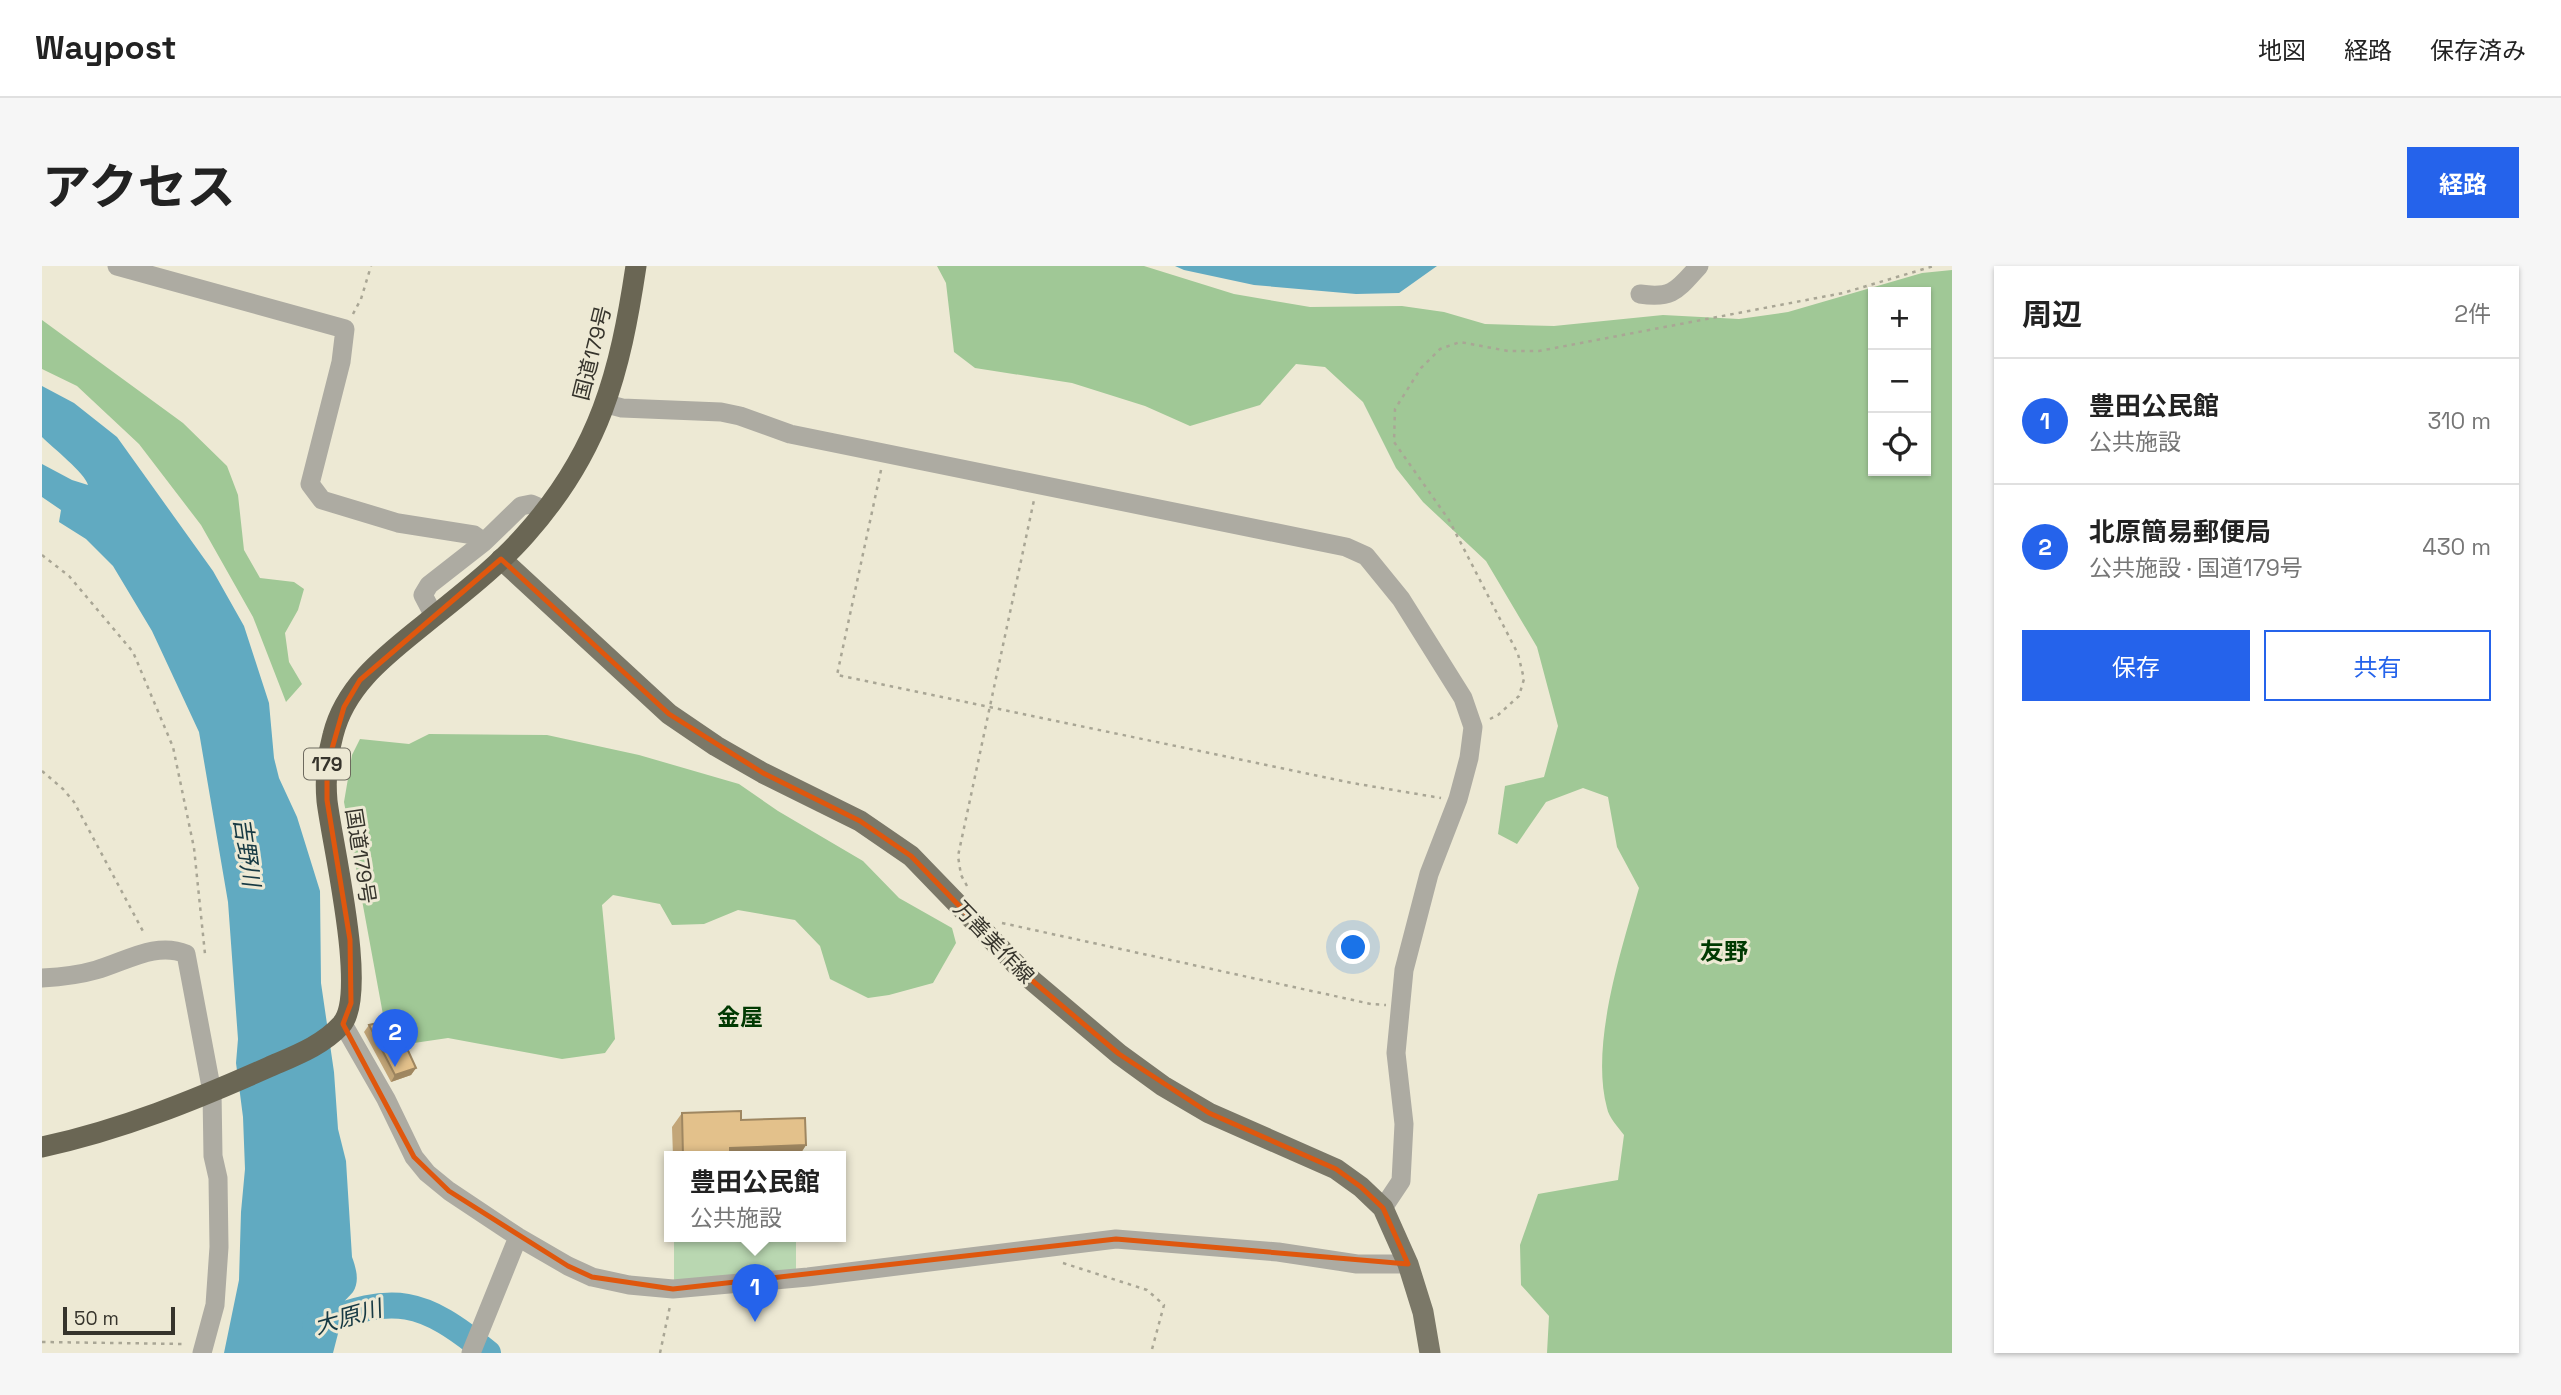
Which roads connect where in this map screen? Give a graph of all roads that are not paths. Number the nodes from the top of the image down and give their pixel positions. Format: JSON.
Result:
{"nodes":[{"id":1,"x":117,"y":266,"type":"edge"},
{"id":2,"x":636,"y":266,"type":"edge"},
{"id":3,"x":1699,"y":266,"type":"edge"},
{"id":4,"x":1640,"y":294,"type":"dead end"},
{"id":5,"x":607,"y":404,"type":"junction"},
{"id":6,"x":545,"y":510,"type":"junction"},
{"id":7,"x":484,"y":542,"type":"junction"},
{"id":8,"x":501,"y":559,"type":"junction"},
{"id":9,"x":434,"y":616,"type":"junction"},
{"id":10,"x":42,"y":978,"type":"edge"},
{"id":11,"x":338,"y":1029,"type":"junction"},
{"id":12,"x":212,"y":1092,"type":"junction"},
{"id":13,"x":42,"y":1147,"type":"edge"},
{"id":14,"x":1383,"y":1208,"type":"junction"},
{"id":15,"x":519,"y":1237,"type":"junction"},
{"id":16,"x":1408,"y":1264,"type":"junction"},
{"id":17,"x":475,"y":1344,"type":"edge"},
{"id":18,"x":203,"y":1349,"type":"edge"},
{"id":19,"x":1430,"y":1353,"type":"edge"}],
"edges":[{"from":1,"to":7,"type":"street"},
{"from":2,"to":5,"type":"highway","name":"国道179号","number":"179"},
{"from":3,"to":4,"type":"street"},
{"from":5,"to":6,"type":"highway","name":"国道179号","number":"179"},
{"from":5,"to":14,"type":"street"},
{"from":6,"to":7,"type":"street"},
{"from":6,"to":8,"type":"highway","name":"国道179号","number":"179"},
{"from":7,"to":9,"type":"street"},
{"from":8,"to":9,"type":"highway","name":"国道179号","number":"179"},
{"from":8,"to":14,"type":"main road","name":"万善美作線"},
{"from":9,"to":11,"type":"highway","name":"国道179号","number":"179"},
{"from":10,"to":12,"type":"street"},
{"from":11,"to":12,"type":"highway"},
{"from":11,"to":15,"type":"street"},
{"from":12,"to":13,"type":"highway"},
{"from":12,"to":18,"type":"street"},
{"from":14,"to":16,"type":"main road","name":"万善美作線"},
{"from":15,"to":16,"type":"street"},
{"from":15,"to":17,"type":"street"},
{"from":16,"to":19,"type":"main road","name":"万善美作線"}]}
